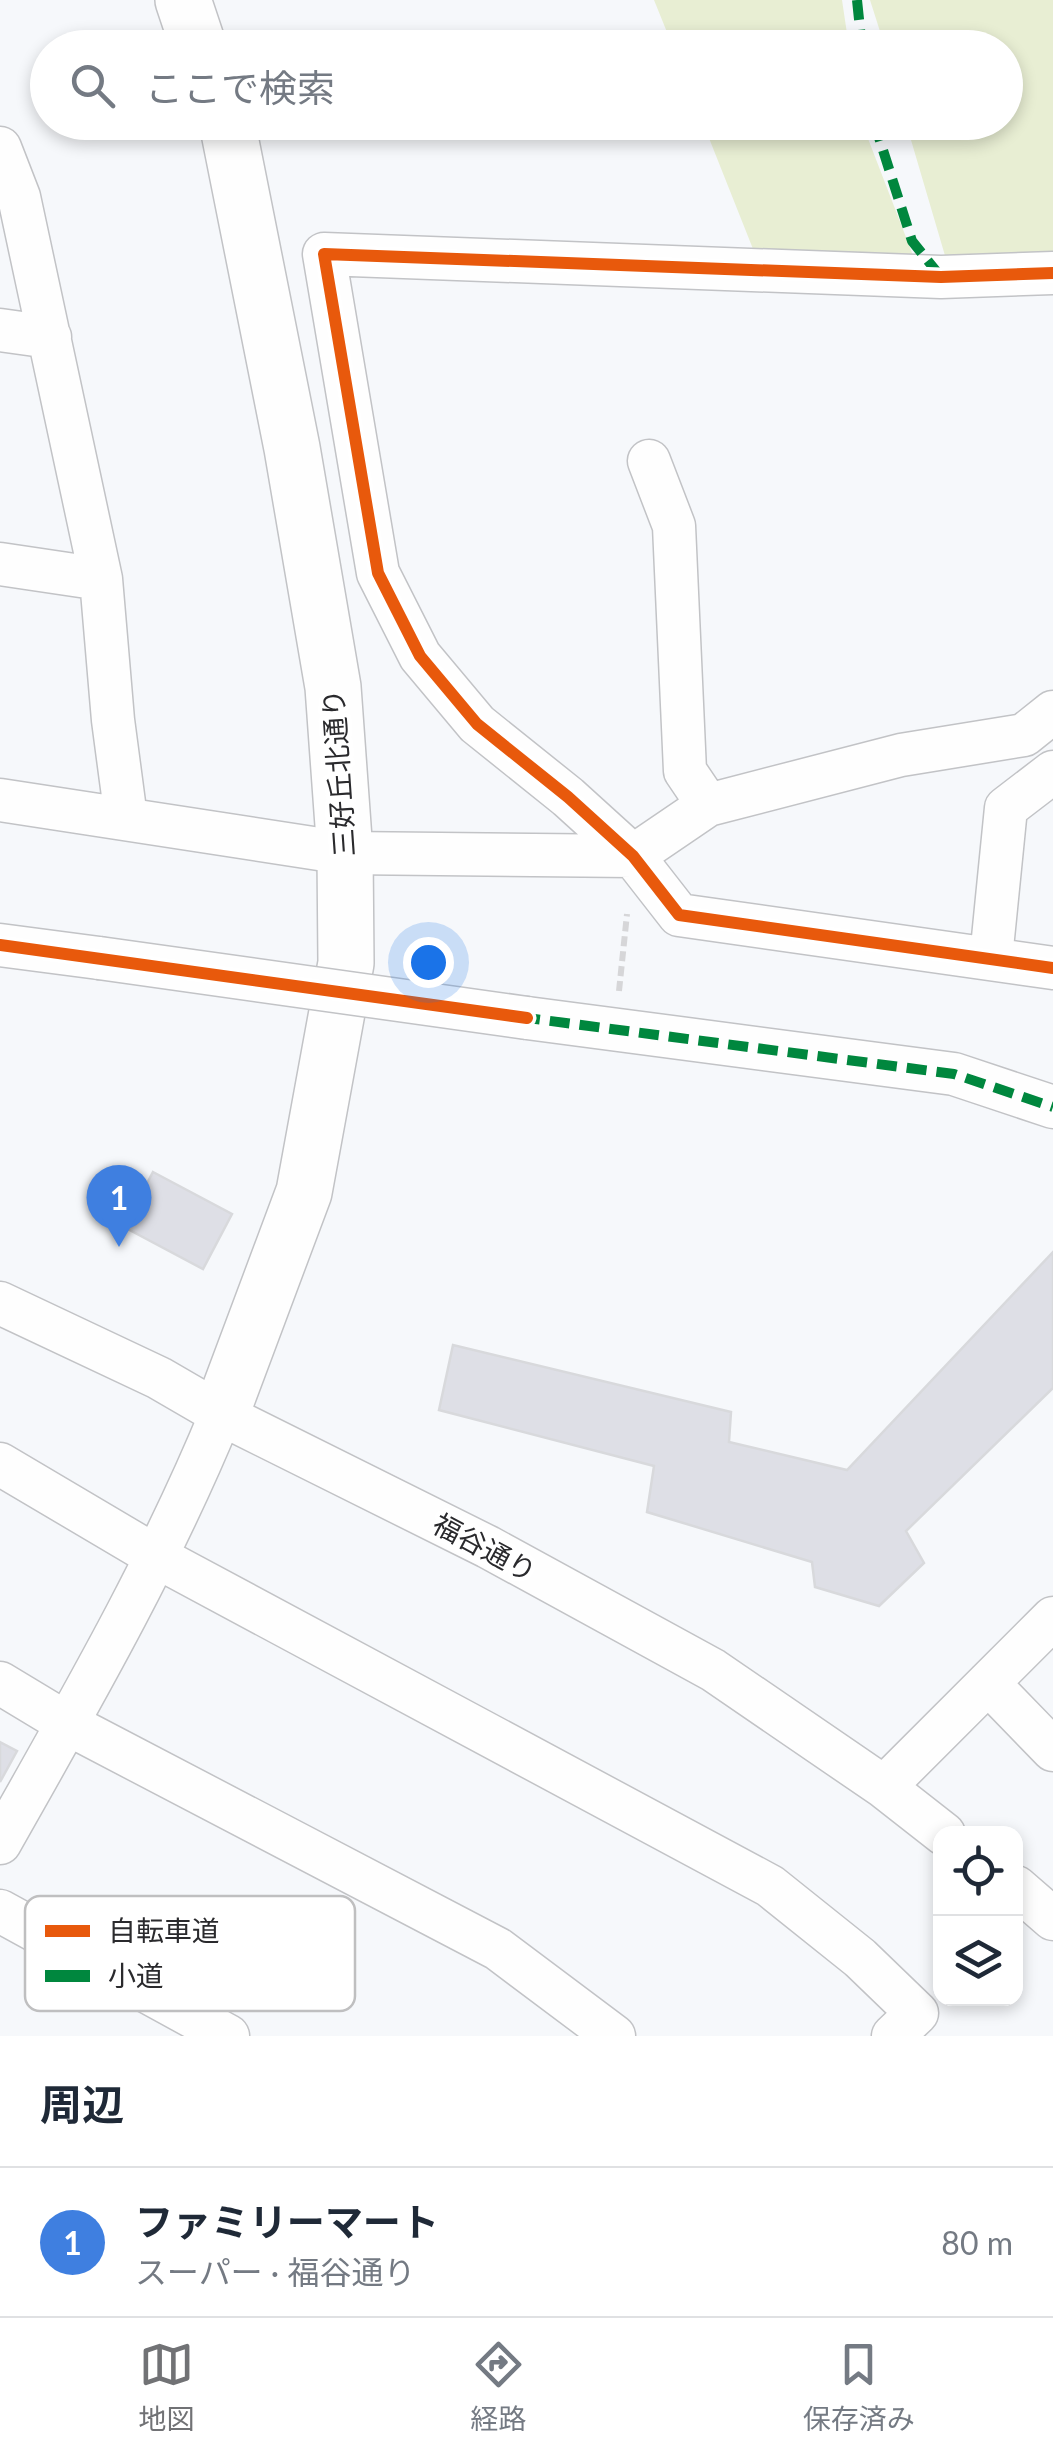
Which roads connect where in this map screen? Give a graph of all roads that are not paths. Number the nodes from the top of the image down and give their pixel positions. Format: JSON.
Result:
{"nodes":[{"id":1,"x":183,"y":0,"type":"edge"},
{"id":2,"x":194,"y":30,"type":"edge"},
{"id":3,"x":231,"y":140,"type":"edge"},
{"id":4,"x":0,"y":148,"type":"edge"},
{"id":5,"x":1053,"y":273,"type":"edge"},
{"id":6,"x":0,"y":330,"type":"edge"},
{"id":7,"x":50,"y":337,"type":"junction"},
{"id":8,"x":648,"y":461,"type":"dead end"},
{"id":9,"x":0,"y":564,"type":"edge"},
{"id":10,"x":101,"y":579,"type":"junction"},
{"id":11,"x":1053,"y":712,"type":"edge"},
{"id":12,"x":1053,"y":772,"type":"edge"},
{"id":13,"x":0,"y":800,"type":"edge"},
{"id":14,"x":708,"y":805,"type":"junction"},
{"id":15,"x":126,"y":818,"type":"junction"},
{"id":16,"x":346,"y":853,"type":"junction"},
{"id":17,"x":632,"y":856,"type":"junction"},
{"id":18,"x":0,"y":945,"type":"edge"},
{"id":19,"x":991,"y":958,"type":"junction"},
{"id":20,"x":1053,"y":968,"type":"edge"},
{"id":21,"x":1053,"y":1107,"type":"edge"},
{"id":22,"x":0,"y":1302,"type":"edge"},
{"id":23,"x":221,"y":1414,"type":"junction"},
{"id":24,"x":0,"y":1464,"type":"edge"},
{"id":25,"x":157,"y":1557,"type":"junction"},
{"id":26,"x":1053,"y":1618,"type":"edge"},
{"id":27,"x":0,"y":1683,"type":"edge"},
{"id":28,"x":988,"y":1684,"type":"junction"},
{"id":29,"x":68,"y":1724,"type":"junction"},
{"id":30,"x":1053,"y":1750,"type":"edge"},
{"id":31,"x":884,"y":1787,"type":"junction"},
{"id":32,"x":934,"y":1826,"type":"edge"},
{"id":33,"x":0,"y":1844,"type":"edge"},
{"id":34,"x":1023,"y":1893,"type":"edge"},
{"id":35,"x":0,"y":1911,"type":"edge"},
{"id":36,"x":1053,"y":1919,"type":"edge"},
{"id":37,"x":25,"y":1925,"type":"edge"},
{"id":38,"x":182,"y":2011,"type":"edge"},
{"id":39,"x":228,"y":2036,"type":"edge"},
{"id":40,"x":614,"y":2036,"type":"edge"},
{"id":41,"x":893,"y":2036,"type":"edge"}],
"edges":[{"from":1,"to":2,"type":"street"},
{"from":3,"to":16,"type":"street","name":"三好丘北通り"},
{"from":4,"to":7,"type":"street"},
{"from":5,"to":17,"type":"street"},
{"from":6,"to":7,"type":"street"},
{"from":7,"to":10,"type":"street"},
{"from":8,"to":14,"type":"street"},
{"from":9,"to":10,"type":"street"},
{"from":10,"to":15,"type":"street"},
{"from":11,"to":14,"type":"street"},
{"from":12,"to":19,"type":"street"},
{"from":13,"to":15,"type":"street"},
{"from":14,"to":17,"type":"street"},
{"from":15,"to":16,"type":"street"},
{"from":16,"to":17,"type":"street"},
{"from":16,"to":23,"type":"street","name":"三好丘北通り"},
{"from":17,"to":19,"type":"street"},
{"from":18,"to":21,"type":"street","bridge":true},
{"from":19,"to":20,"type":"street"},
{"from":22,"to":23,"type":"street","name":"福谷通り"},
{"from":23,"to":25,"type":"street"},
{"from":23,"to":31,"type":"street","name":"福谷通り"},
{"from":24,"to":25,"type":"street"},
{"from":25,"to":29,"type":"street"},
{"from":25,"to":41,"type":"street"},
{"from":26,"to":28,"type":"street"},
{"from":27,"to":29,"type":"street"},
{"from":28,"to":30,"type":"street"},
{"from":28,"to":31,"type":"street"},
{"from":29,"to":33,"type":"street"},
{"from":29,"to":40,"type":"street"},
{"from":31,"to":32,"type":"street","name":"福谷通り"},
{"from":34,"to":36,"type":"street"},
{"from":35,"to":37,"type":"street"},
{"from":38,"to":39,"type":"street"}]}
